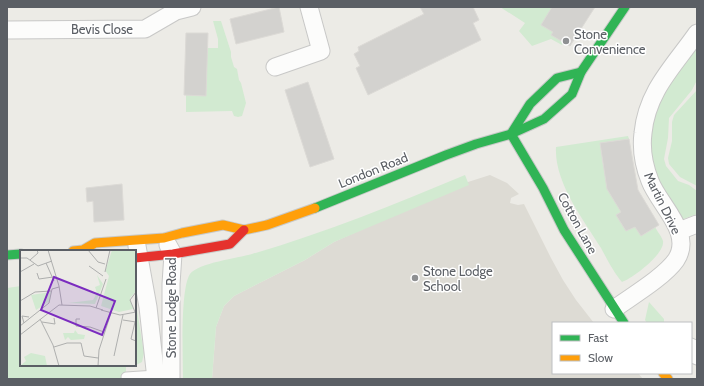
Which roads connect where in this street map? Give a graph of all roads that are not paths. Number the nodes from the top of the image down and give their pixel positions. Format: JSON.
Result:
{"nodes":[{"id":1,"x":192,"y":7,"type":"edge"},
{"id":2,"x":308,"y":7,"type":"edge"},
{"id":3,"x":625,"y":7,"type":"edge"},
{"id":4,"x":7,"y":30,"type":"edge"},
{"id":5,"x":697,"y":33,"type":"edge"},
{"id":6,"x":275,"y":67,"type":"dead end"},
{"id":7,"x":580,"y":72,"type":"junction"},
{"id":8,"x":511,"y":134,"type":"junction"},
{"id":9,"x":697,"y":224,"type":"edge"},
{"id":10,"x":244,"y":230,"type":"junction"},
{"id":11,"x":679,"y":232,"type":"junction"},
{"id":12,"x":164,"y":238,"type":"junction"},
{"id":13,"x":137,"y":240,"type":"junction"},
{"id":14,"x":82,"y":250,"type":"edge"},
{"id":15,"x":20,"y":254,"type":"edge"},
{"id":16,"x":173,"y":254,"type":"junction"},
{"id":17,"x":7,"y":255,"type":"edge"},
{"id":18,"x":137,"y":258,"type":"edge"},
{"id":19,"x":614,"y":309,"type":"junction"},
{"id":20,"x":623,"y":322,"type":"edge"},
{"id":21,"x":126,"y":378,"type":"dead end"},
{"id":22,"x":161,"y":378,"type":"edge"}],
"edges":[{"from":1,"to":4,"type":"street","name":"Bevis Close"},
{"from":2,"to":6,"type":"street"},
{"from":3,"to":7,"type":"main road","name":"London Road"},
{"from":5,"to":11,"type":"street","name":"Martin Drive"},
{"from":7,"to":8,"type":"main road"},
{"from":7,"to":8,"type":"main road","name":"London Road"},
{"from":8,"to":10,"type":"main road","name":"London Road"},
{"from":8,"to":19,"type":"main road","name":"Cotton Lane"},
{"from":9,"to":11,"type":"street"},
{"from":10,"to":12,"type":"main road","name":"London Road"},
{"from":10,"to":16,"type":"main road"},
{"from":11,"to":19,"type":"street","name":"Martin Drive"},
{"from":12,"to":13,"type":"main road","name":"London Road"},
{"from":12,"to":16,"type":"street","name":"Stone Lodge Road"},
{"from":13,"to":14,"type":"main road","name":"London Road"},
{"from":13,"to":18,"type":"street","name":"Stone Lodge Road"},
{"from":15,"to":17,"type":"main road"},
{"from":16,"to":18,"type":"main road"},
{"from":16,"to":22,"type":"street","name":"Stone Lodge Road"},
{"from":18,"to":22,"type":"street","name":"Stone Lodge Road"},
{"from":19,"to":20,"type":"main road","name":"Cotton Lane"},
{"from":21,"to":22,"type":"lane"}]}
